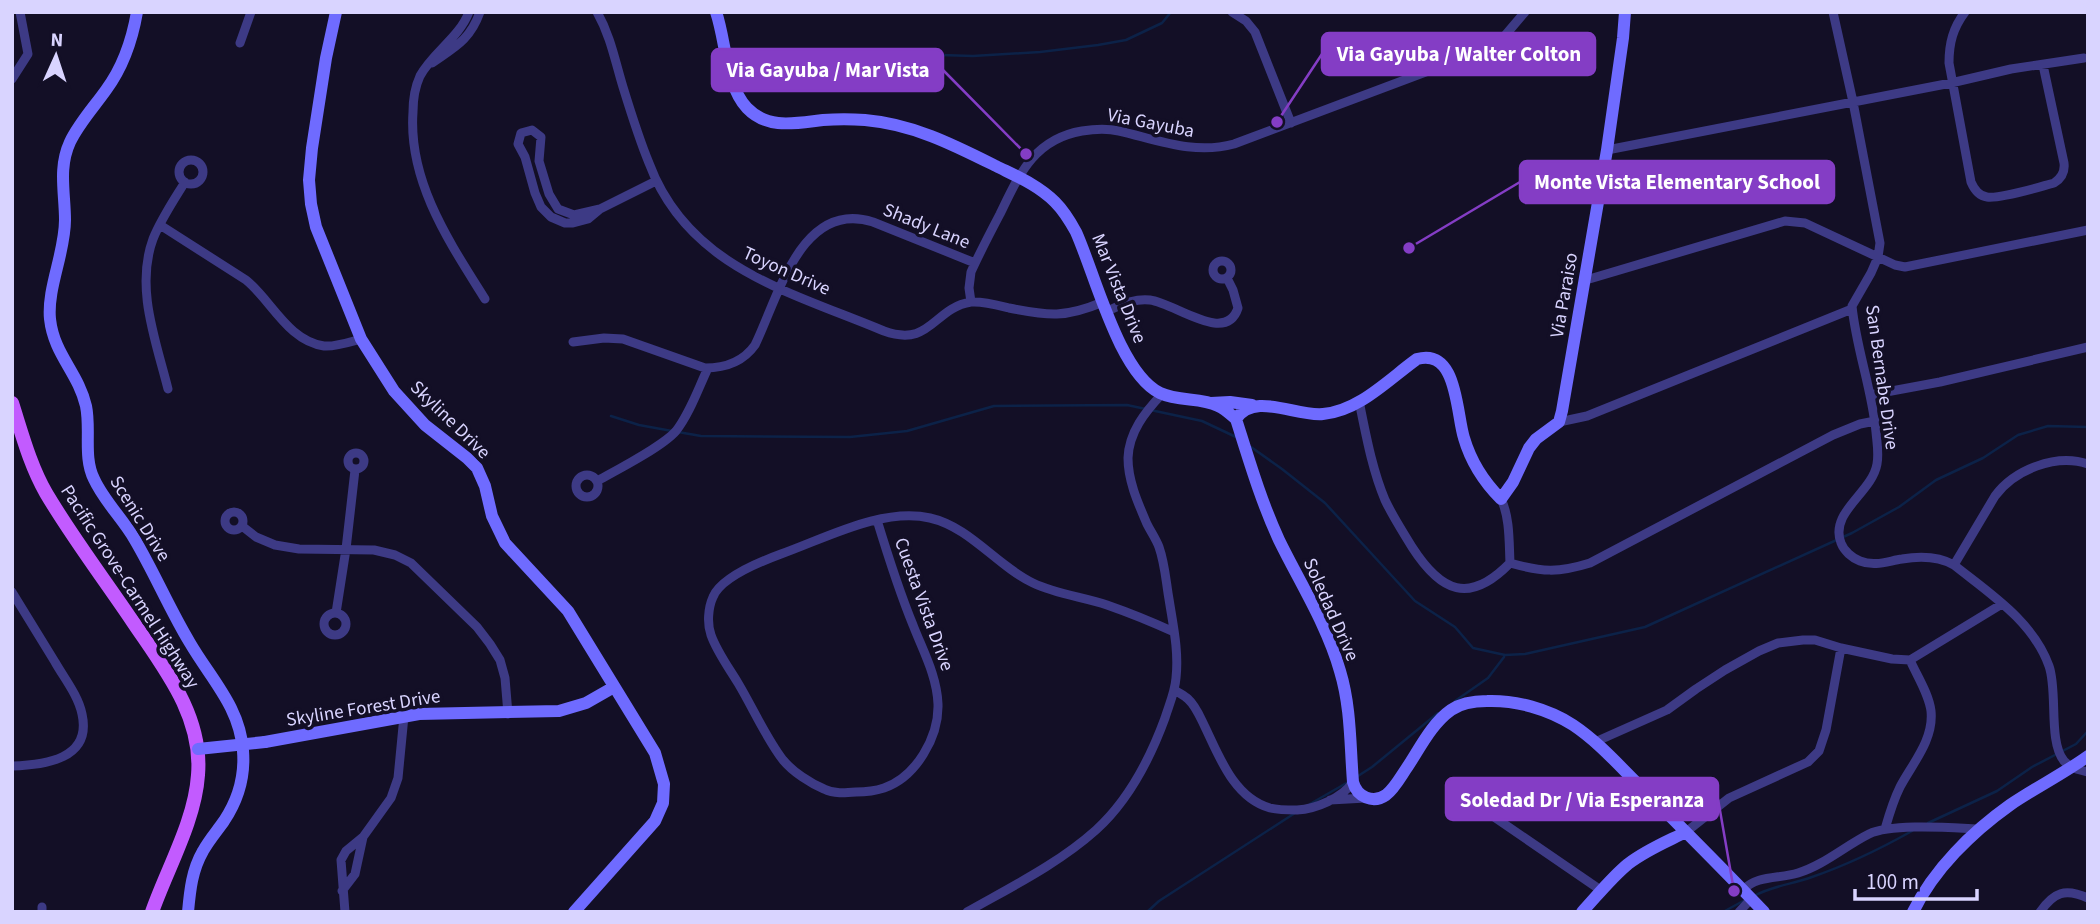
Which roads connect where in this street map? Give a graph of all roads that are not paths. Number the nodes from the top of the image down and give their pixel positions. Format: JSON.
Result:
{"nodes":[{"id":1,"x":20,"y":12,"type":"edge"},
{"id":2,"x":137,"y":12,"type":"edge"},
{"id":3,"x":251,"y":12,"type":"edge"},
{"id":4,"x":336,"y":12,"type":"edge"},
{"id":5,"x":469,"y":12,"type":"edge"},
{"id":6,"x":480,"y":12,"type":"edge"},
{"id":7,"x":597,"y":12,"type":"edge"},
{"id":8,"x":716,"y":12,"type":"edge"},
{"id":9,"x":1233,"y":12,"type":"edge"},
{"id":10,"x":1524,"y":12,"type":"edge"},
{"id":11,"x":1625,"y":12,"type":"edge"},
{"id":12,"x":1833,"y":12,"type":"edge"},
{"id":13,"x":1965,"y":12,"type":"edge"},
{"id":14,"x":240,"y":43,"type":"dead end"},
{"id":15,"x":2086,"y":57,"type":"edge"},
{"id":16,"x":2043,"y":65,"type":"junction"},
{"id":17,"x":425,"y":68,"type":"junction"},
{"id":18,"x":12,"y":79,"type":"edge"},
{"id":19,"x":1951,"y":83,"type":"junction"},
{"id":20,"x":1853,"y":102,"type":"junction"},
{"id":21,"x":1291,"y":122,"type":"junction"},
{"id":22,"x":1607,"y":150,"type":"junction"},
{"id":23,"x":1018,"y":177,"type":"junction"},
{"id":24,"x":656,"y":181,"type":"junction"},
{"id":25,"x":185,"y":182,"type":"dead end"},
{"id":26,"x":600,"y":209,"type":"junction"},
{"id":27,"x":160,"y":225,"type":"junction"},
{"id":28,"x":2088,"y":230,"type":"edge"},
{"id":29,"x":1878,"y":257,"type":"junction"},
{"id":30,"x":975,"y":263,"type":"junction"},
{"id":31,"x":1227,"y":278,"type":"dead end"},
{"id":32,"x":1586,"y":280,"type":"junction"},
{"id":33,"x":780,"y":288,"type":"junction"},
{"id":34,"x":485,"y":299,"type":"dead end"},
{"id":35,"x":971,"y":302,"type":"junction"},
{"id":36,"x":1105,"y":307,"type":"junction"},
{"id":37,"x":1852,"y":309,"type":"junction"},
{"id":38,"x":361,"y":340,"type":"junction"},
{"id":39,"x":573,"y":342,"type":"dead end"},
{"id":40,"x":2088,"y":346,"type":"edge"},
{"id":41,"x":708,"y":368,"type":"junction"},
{"id":42,"x":168,"y":389,"type":"dead end"},
{"id":43,"x":1162,"y":394,"type":"junction"},
{"id":44,"x":1870,"y":395,"type":"junction"},
{"id":45,"x":1359,"y":401,"type":"junction"},
{"id":46,"x":12,"y":403,"type":"edge"},
{"id":47,"x":1211,"y":403,"type":"junction"},
{"id":48,"x":1256,"y":405,"type":"junction"},
{"id":49,"x":1236,"y":419,"type":"junction"},
{"id":50,"x":1875,"y":421,"type":"junction"},
{"id":51,"x":1559,"y":422,"type":"junction"},
{"id":52,"x":2088,"y":464,"type":"edge"},
{"id":53,"x":355,"y":470,"type":"dead end"},
{"id":54,"x":597,"y":481,"type":"dead end"},
{"id":55,"x":1501,"y":499,"type":"junction"},
{"id":56,"x":877,"y":520,"type":"junction"},
{"id":57,"x":242,"y":526,"type":"dead end"},
{"id":58,"x":346,"y":549,"type":"junction"},
{"id":59,"x":1510,"y":563,"type":"junction"},
{"id":60,"x":1954,"y":565,"type":"junction"},
{"id":61,"x":12,"y":592,"type":"edge"},
{"id":62,"x":2002,"y":604,"type":"junction"},
{"id":63,"x":336,"y":613,"type":"dead end"},
{"id":64,"x":1174,"y":632,"type":"junction"},
{"id":65,"x":1841,"y":648,"type":"junction"},
{"id":66,"x":1910,"y":660,"type":"junction"},
{"id":67,"x":614,"y":687,"type":"junction"},
{"id":68,"x":1175,"y":690,"type":"junction"},
{"id":69,"x":508,"y":714,"type":"junction"},
{"id":70,"x":404,"y":716,"type":"junction"},
{"id":71,"x":1595,"y":742,"type":"junction"},
{"id":72,"x":198,"y":750,"type":"junction"},
{"id":73,"x":2088,"y":756,"type":"edge"},
{"id":74,"x":12,"y":766,"type":"edge"},
{"id":75,"x":2071,"y":768,"type":"junction"},
{"id":76,"x":2088,"y":772,"type":"edge"},
{"id":77,"x":1353,"y":782,"type":"junction"},
{"id":78,"x":1366,"y":797,"type":"junction"},
{"id":79,"x":1465,"y":797,"type":"dead end"},
{"id":80,"x":1328,"y":800,"type":"junction"},
{"id":81,"x":1885,"y":829,"type":"junction"},
{"id":82,"x":1981,"y":829,"type":"junction"},
{"id":83,"x":1686,"y":832,"type":"junction"},
{"id":84,"x":363,"y":837,"type":"junction"},
{"id":85,"x":342,"y":891,"type":"junction"},
{"id":86,"x":1602,"y":891,"type":"junction"},
{"id":87,"x":1747,"y":894,"type":"junction"},
{"id":88,"x":2088,"y":898,"type":"edge"},
{"id":89,"x":1763,"y":911,"type":"edge"},
{"id":90,"x":152,"y":912,"type":"edge"},
{"id":91,"x":188,"y":912,"type":"edge"},
{"id":92,"x":345,"y":912,"type":"edge"},
{"id":93,"x":573,"y":912,"type":"edge"},
{"id":94,"x":967,"y":912,"type":"edge"},
{"id":95,"x":1582,"y":912,"type":"edge"},
{"id":96,"x":1739,"y":912,"type":"edge"},
{"id":97,"x":1913,"y":912,"type":"edge"},
{"id":98,"x":2040,"y":912,"type":"edge"}],
"edges":[{"from":1,"to":18,"type":"street"},
{"from":2,"to":91,"type":"street","name":"Scenic Drive"},
{"from":3,"to":14,"type":"street"},
{"from":4,"to":38,"type":"street","name":"Skyline Drive"},
{"from":5,"to":17,"type":"street"},
{"from":6,"to":17,"type":"street"},
{"from":7,"to":24,"type":"street","name":"Toyon Drive"},
{"from":8,"to":23,"type":"street","name":"Mar Vista Drive"},
{"from":9,"to":21,"type":"street"},
{"from":10,"to":21,"type":"street","name":"Via Gayuba"},
{"from":11,"to":22,"type":"street","name":"Via Paraiso"},
{"from":12,"to":20,"type":"street"},
{"from":13,"to":19,"type":"street"},
{"from":15,"to":16,"type":"street"},
{"from":16,"to":19,"type":"street"},
{"from":16,"to":19,"type":"street"},
{"from":17,"to":34,"type":"street"},
{"from":19,"to":20,"type":"street"},
{"from":20,"to":22,"type":"street"},
{"from":20,"to":29,"type":"street"},
{"from":21,"to":23,"type":"street","name":"Via Gayuba"},
{"from":22,"to":32,"type":"street","name":"Via Paraiso"},
{"from":23,"to":30,"type":"street","name":"Via Gayuba"},
{"from":23,"to":36,"type":"street","name":"Mar Vista Drive"},
{"from":24,"to":26,"type":"street"},
{"from":24,"to":33,"type":"street","name":"Toyon Drive"},
{"from":25,"to":27,"type":"street"},
{"from":26,"to":26,"type":"street"},
{"from":27,"to":38,"type":"street"},
{"from":27,"to":42,"type":"street"},
{"from":28,"to":29,"type":"street"},
{"from":29,"to":32,"type":"street"},
{"from":29,"to":37,"type":"street","name":"San Bernabe Drive"},
{"from":30,"to":33,"type":"street","name":"Shady Lane"},
{"from":30,"to":35,"type":"street","name":"Via Gayuba"},
{"from":31,"to":36,"type":"street"},
{"from":32,"to":51,"type":"street","name":"Via Paraiso"},
{"from":33,"to":35,"type":"street","name":"Toyon Drive"},
{"from":33,"to":41,"type":"street","name":"Shady Lane"},
{"from":35,"to":36,"type":"street"},
{"from":36,"to":43,"type":"street","name":"Mar Vista Drive"},
{"from":37,"to":44,"type":"street","name":"San Bernabe Drive"},
{"from":37,"to":51,"type":"street"},
{"from":38,"to":67,"type":"street","name":"Skyline Drive"},
{"from":39,"to":41,"type":"street"},
{"from":40,"to":44,"type":"street"},
{"from":41,"to":54,"type":"street"},
{"from":43,"to":47,"type":"street"},
{"from":43,"to":64,"type":"street"},
{"from":44,"to":50,"type":"street","name":"San Bernabe Drive"},
{"from":45,"to":48,"type":"street"},
{"from":45,"to":55,"type":"street"},
{"from":45,"to":59,"type":"street"},
{"from":46,"to":72,"type":"main road","name":"Pacific Grove-Carmel Highway"},
{"from":47,"to":48,"type":"street"},
{"from":47,"to":49,"type":"street"},
{"from":48,"to":49,"type":"street"},
{"from":49,"to":77,"type":"street","name":"Soledad Drive"},
{"from":50,"to":59,"type":"street"},
{"from":50,"to":60,"type":"street","name":"San Bernabe Drive"},
{"from":51,"to":55,"type":"street"},
{"from":52,"to":60,"type":"street"},
{"from":53,"to":58,"type":"street"},
{"from":55,"to":59,"type":"street"},
{"from":56,"to":56,"type":"street","name":"Cuesta Vista Drive"},
{"from":56,"to":64,"type":"street","name":"Cuesta Vista Drive"},
{"from":57,"to":58,"type":"street"},
{"from":58,"to":63,"type":"street"},
{"from":58,"to":69,"type":"street"},
{"from":60,"to":62,"type":"street","name":"San Bernabe Drive"},
{"from":61,"to":74,"type":"street"},
{"from":62,"to":66,"type":"street"},
{"from":62,"to":75,"type":"street","name":"San Bernabe Drive"},
{"from":64,"to":68,"type":"street"},
{"from":65,"to":66,"type":"street"},
{"from":65,"to":71,"type":"street"},
{"from":65,"to":83,"type":"street"},
{"from":66,"to":81,"type":"street"},
{"from":67,"to":69,"type":"street","name":"Skyline Forest Drive"},
{"from":67,"to":93,"type":"street","name":"Skyline Drive"},
{"from":68,"to":80,"type":"street"},
{"from":68,"to":94,"type":"street"},
{"from":69,"to":70,"type":"street","name":"Skyline Forest Drive"},
{"from":70,"to":72,"type":"street","name":"Skyline Forest Drive","bridge":true},
{"from":70,"to":84,"type":"street"},
{"from":71,"to":78,"type":"street"},
{"from":71,"to":83,"type":"street"},
{"from":72,"to":90,"type":"main road","name":"Pacific Grove-Carmel Highway"},
{"from":73,"to":75,"type":"street"},
{"from":75,"to":76,"type":"street"},
{"from":75,"to":82,"type":"street"},
{"from":77,"to":78,"type":"street"},
{"from":77,"to":80,"type":"street"},
{"from":78,"to":80,"type":"street"},
{"from":79,"to":86,"type":"street"},
{"from":81,"to":82,"type":"street"},
{"from":81,"to":87,"type":"street"},
{"from":82,"to":97,"type":"street"},
{"from":83,"to":86,"type":"street"},
{"from":83,"to":87,"type":"street"},
{"from":84,"to":85,"type":"street"},
{"from":84,"to":85,"type":"street"},
{"from":85,"to":92,"type":"street"},
{"from":86,"to":95,"type":"street"},
{"from":87,"to":89,"type":"street"},
{"from":87,"to":96,"type":"street"},
{"from":88,"to":98,"type":"street"}]}
